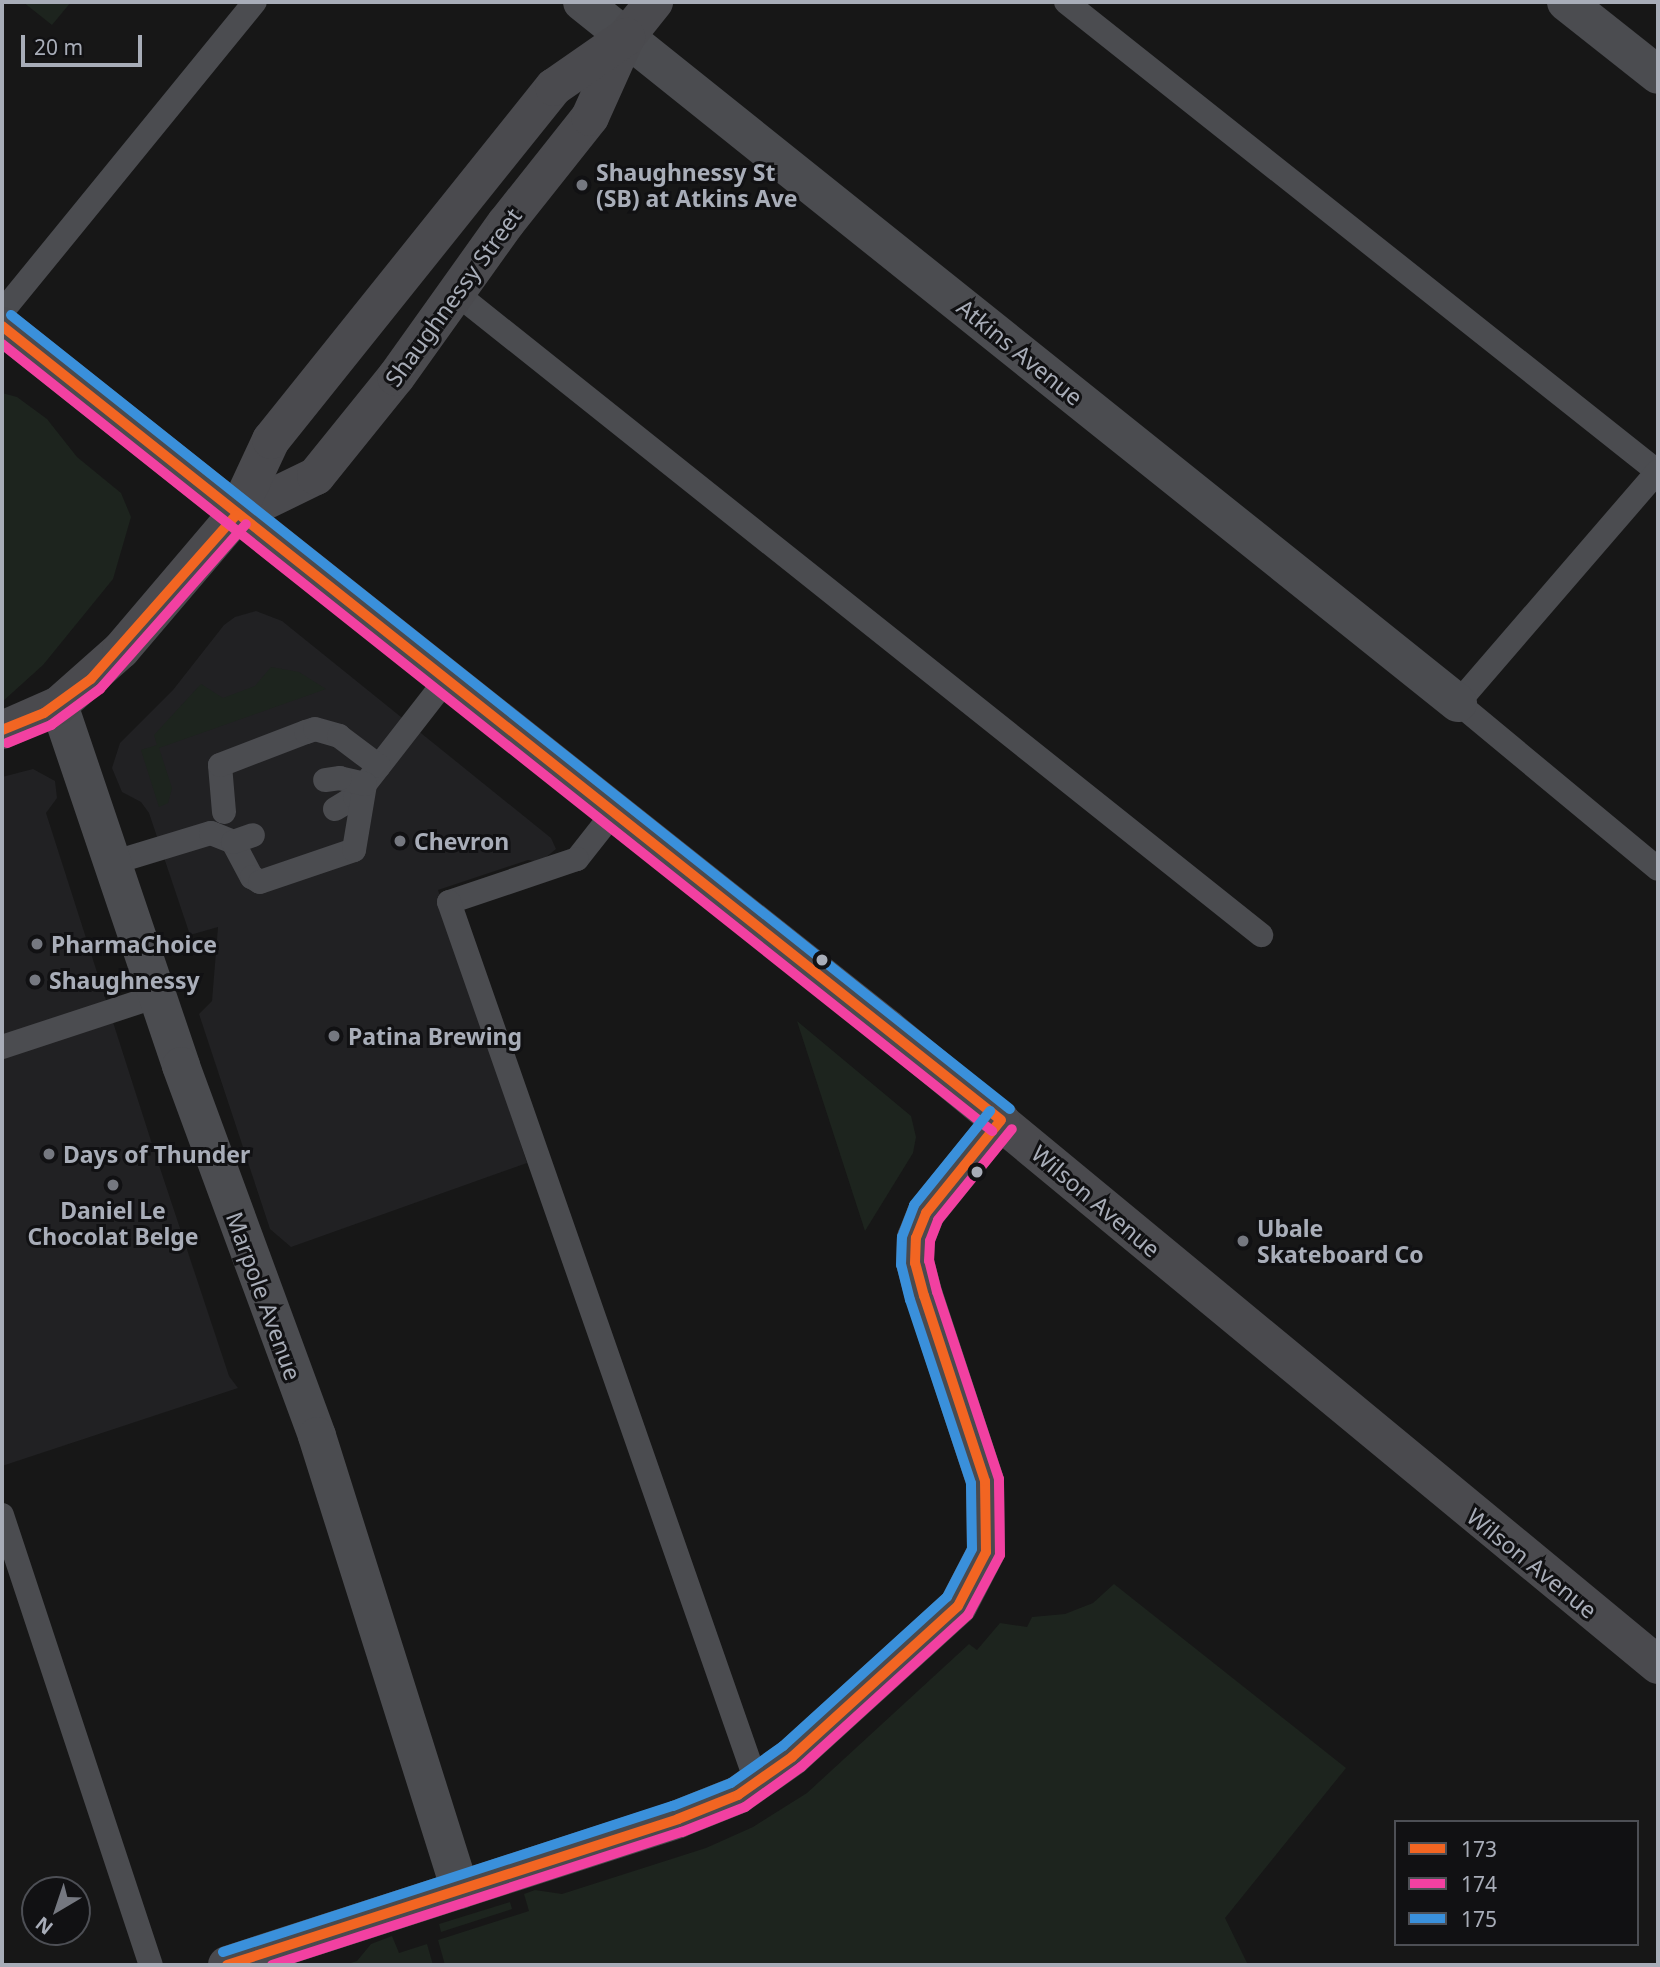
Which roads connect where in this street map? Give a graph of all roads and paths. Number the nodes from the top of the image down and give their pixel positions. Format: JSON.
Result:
{"nodes":[{"id":1,"x":255,"y":2,"type":"edge"},
{"id":2,"x":582,"y":2,"type":"edge"},
{"id":3,"x":654,"y":2,"type":"edge"},
{"id":4,"x":1066,"y":2,"type":"edge"},
{"id":5,"x":1566,"y":2,"type":"edge"},
{"id":6,"x":626,"y":37,"type":"junction"},
{"id":7,"x":1658,"y":75,"type":"edge"},
{"id":8,"x":456,"y":293,"type":"junction"},
{"id":9,"x":2,"y":312,"type":"edge"},
{"id":10,"x":2,"y":326,"type":"edge"},
{"id":11,"x":1658,"y":472,"type":"edge"},
{"id":12,"x":236,"y":515,"type":"junction"},
{"id":13,"x":446,"y":680,"type":"junction"},
{"id":14,"x":1458,"y":703,"type":"junction"},
{"id":15,"x":59,"y":705,"type":"junction"},
{"id":16,"x":2,"y":730,"type":"edge"},
{"id":17,"x":372,"y":775,"type":"junction"},
{"id":18,"x":325,"y":780,"type":"dead end"},
{"id":19,"x":335,"y":809,"type":"dead end"},
{"id":20,"x":614,"y":812,"type":"junction"},
{"id":21,"x":233,"y":826,"type":"junction"},
{"id":22,"x":112,"y":863,"type":"junction"},
{"id":23,"x":1658,"y":869,"type":"edge"},
{"id":24,"x":1261,"y":935,"type":"dead end"},
{"id":25,"x":157,"y":996,"type":"junction"},
{"id":26,"x":2,"y":1047,"type":"edge"},
{"id":27,"x":1001,"y":1120,"type":"junction"},
{"id":28,"x":2,"y":1515,"type":"edge"},
{"id":29,"x":1658,"y":1665,"type":"edge"},
{"id":30,"x":757,"y":1784,"type":"junction"},
{"id":31,"x":460,"y":1890,"type":"junction"},
{"id":32,"x":151,"y":1965,"type":"edge"},
{"id":33,"x":227,"y":1965,"type":"edge"}],
"edges":[{"from":1,"to":9,"type":"lane"},
{"from":2,"to":6,"type":"street","name":"Atkins Avenue"},
{"from":3,"to":6,"type":"street","name":"Shaughnessy Street"},
{"from":4,"to":11,"type":"lane"},
{"from":5,"to":7,"type":"street"},
{"from":6,"to":8,"type":"street","name":"Shaughnessy Street"},
{"from":6,"to":12,"type":"street","name":"Shaughnessy Street"},
{"from":6,"to":14,"type":"street","name":"Atkins Avenue"},
{"from":8,"to":12,"type":"street","name":"Shaughnessy Street"},
{"from":8,"to":24,"type":"lane"},
{"from":10,"to":12,"type":"street","name":"Wilson Avenue"},
{"from":11,"to":14,"type":"lane"},
{"from":12,"to":13,"type":"street","name":"Wilson Avenue"},
{"from":12,"to":15,"type":"street","name":"Shaughnessy Street"},
{"from":13,"to":17,"type":"lane"},
{"from":13,"to":20,"type":"street","name":"Wilson Avenue"},
{"from":14,"to":23,"type":"lane"},
{"from":15,"to":16,"type":"street","name":"Shaughnessy Street"},
{"from":15,"to":22,"type":"street","name":"Marpole Avenue"},
{"from":17,"to":18,"type":"lane"},
{"from":17,"to":19,"type":"lane"},
{"from":17,"to":21,"type":"lane"},
{"from":17,"to":21,"type":"lane"},
{"from":20,"to":27,"type":"street","name":"Wilson Avenue"},
{"from":20,"to":30,"type":"lane"},
{"from":21,"to":22,"type":"lane"},
{"from":22,"to":25,"type":"street","name":"Marpole Avenue"},
{"from":25,"to":26,"type":"lane"},
{"from":25,"to":31,"type":"street","name":"Marpole Avenue"},
{"from":27,"to":29,"type":"street","name":"Wilson Avenue"},
{"from":27,"to":30,"type":"street"},
{"from":28,"to":32,"type":"lane"},
{"from":30,"to":31,"type":"street"},
{"from":31,"to":33,"type":"street"}]}
